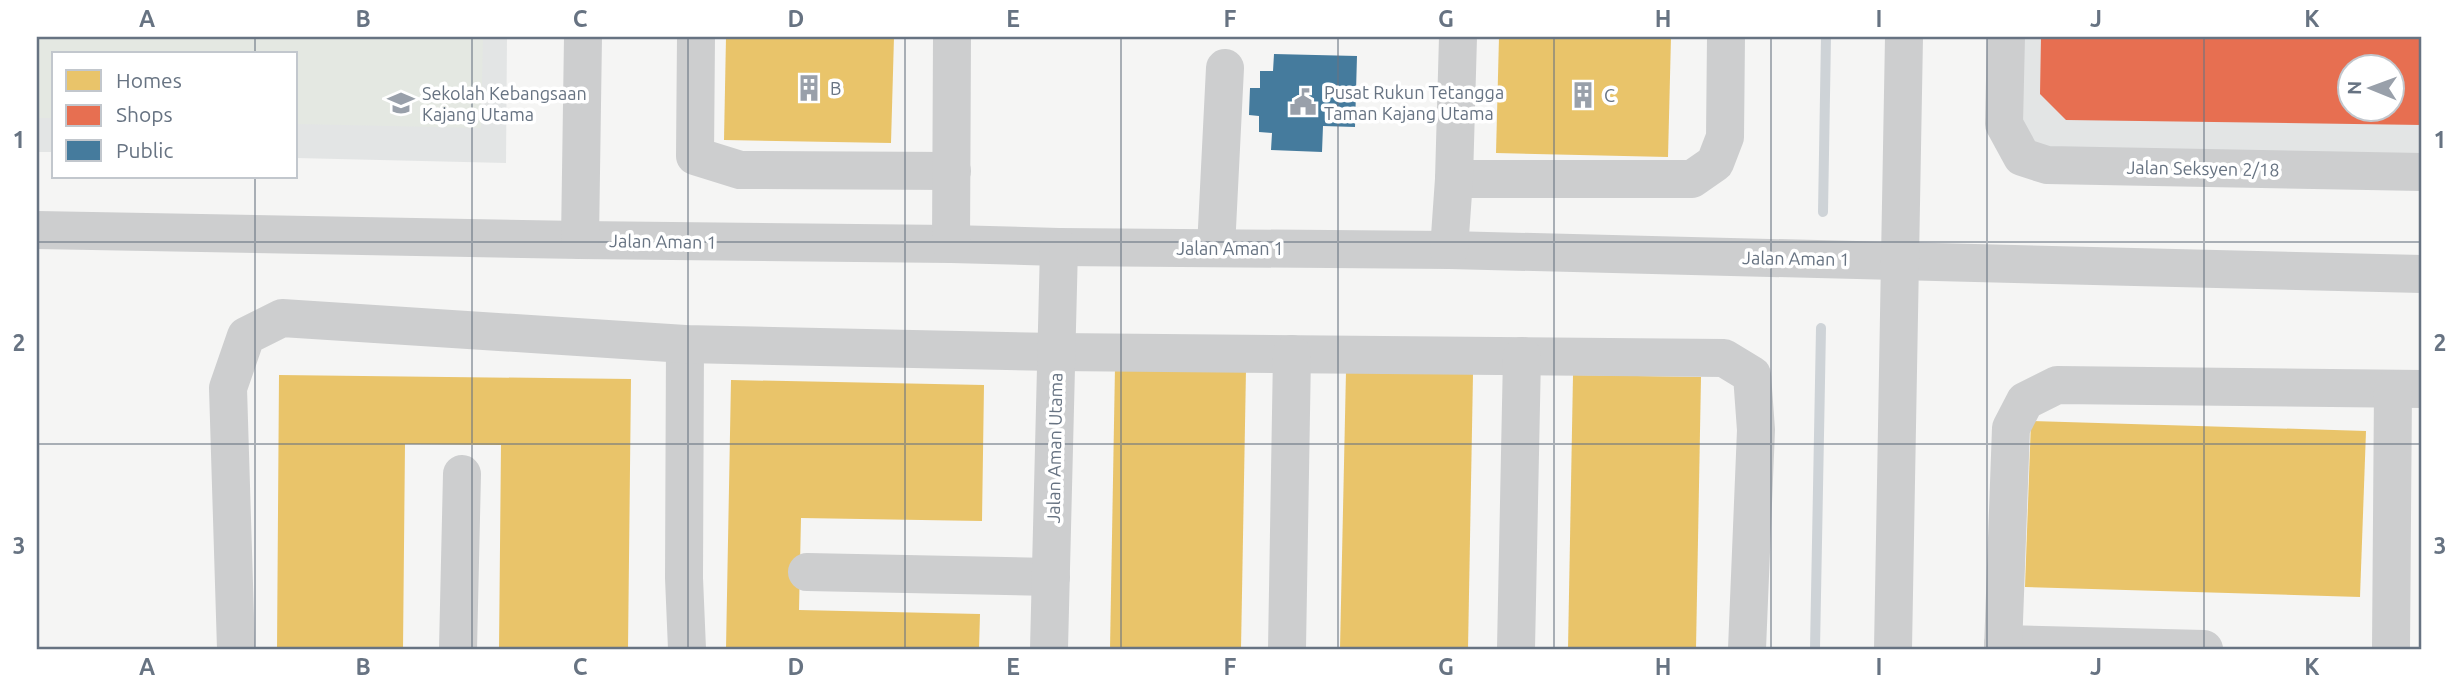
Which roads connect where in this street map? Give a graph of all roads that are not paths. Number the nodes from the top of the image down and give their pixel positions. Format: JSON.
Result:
{"nodes":[{"id":1,"x":583,"y":37,"type":"edge"},
{"id":2,"x":696,"y":37,"type":"edge"},
{"id":3,"x":952,"y":37,"type":"edge"},
{"id":4,"x":1458,"y":37,"type":"edge"},
{"id":5,"x":1726,"y":37,"type":"edge"},
{"id":6,"x":1904,"y":37,"type":"edge"},
{"id":7,"x":2006,"y":37,"type":"edge"},
{"id":8,"x":1225,"y":68,"type":"dead end"},
{"id":9,"x":952,"y":171,"type":"junction"},
{"id":10,"x":2422,"y":172,"type":"edge"},
{"id":11,"x":1454,"y":179,"type":"junction"},
{"id":12,"x":37,"y":230,"type":"edge"},
{"id":13,"x":580,"y":240,"type":"junction"},
{"id":14,"x":951,"y":244,"type":"junction"},
{"id":15,"x":1059,"y":247,"type":"junction"},
{"id":16,"x":1216,"y":248,"type":"junction"},
{"id":17,"x":1449,"y":250,"type":"junction"},
{"id":18,"x":1899,"y":261,"type":"junction"},
{"id":19,"x":2422,"y":274,"type":"edge"},
{"id":20,"x":685,"y":344,"type":"junction"},
{"id":21,"x":1056,"y":352,"type":"junction"},
{"id":22,"x":1292,"y":354,"type":"junction"},
{"id":23,"x":1522,"y":356,"type":"junction"},
{"id":24,"x":2407,"y":389,"type":"edge"},
{"id":25,"x":462,"y":474,"type":"dead end"},
{"id":26,"x":807,"y":572,"type":"dead end"},
{"id":27,"x":1051,"y":577,"type":"junction"},
{"id":28,"x":2003,"y":647,"type":"edge"},
{"id":29,"x":236,"y":649,"type":"edge"},
{"id":30,"x":458,"y":649,"type":"edge"},
{"id":31,"x":687,"y":649,"type":"edge"},
{"id":32,"x":1049,"y":649,"type":"edge"},
{"id":33,"x":1287,"y":649,"type":"edge"},
{"id":34,"x":1516,"y":649,"type":"edge"},
{"id":35,"x":1748,"y":649,"type":"edge"},
{"id":36,"x":1893,"y":649,"type":"edge"},
{"id":37,"x":2204,"y":649,"type":"edge"},
{"id":38,"x":2391,"y":649,"type":"edge"}],
"edges":[{"from":1,"to":13,"type":"street"},
{"from":2,"to":9,"type":"street"},
{"from":3,"to":9,"type":"street"},
{"from":4,"to":11,"type":"street"},
{"from":5,"to":11,"type":"street"},
{"from":6,"to":18,"type":"street"},
{"from":7,"to":10,"type":"street","name":"Jalan Seksyen 2/18"},
{"from":8,"to":16,"type":"street"},
{"from":9,"to":14,"type":"street"},
{"from":11,"to":17,"type":"street"},
{"from":12,"to":13,"type":"street","name":"Jalan Aman 1"},
{"from":13,"to":14,"type":"street","name":"Jalan Aman 1"},
{"from":14,"to":15,"type":"street","name":"Jalan Aman 1"},
{"from":15,"to":16,"type":"street","name":"Jalan Aman 1"},
{"from":15,"to":21,"type":"street","name":"Jalan Aman Utama"},
{"from":16,"to":17,"type":"street","name":"Jalan Aman 1"},
{"from":17,"to":18,"type":"street","name":"Jalan Aman 1"},
{"from":18,"to":19,"type":"street","name":"Jalan Aman 1"},
{"from":18,"to":36,"type":"street"},
{"from":20,"to":21,"type":"street"},
{"from":20,"to":29,"type":"street"},
{"from":20,"to":31,"type":"street"},
{"from":21,"to":22,"type":"street"},
{"from":21,"to":27,"type":"street","name":"Jalan Aman Utama"},
{"from":22,"to":23,"type":"street"},
{"from":22,"to":33,"type":"street"},
{"from":23,"to":34,"type":"street"},
{"from":23,"to":35,"type":"street"},
{"from":24,"to":28,"type":"street"},
{"from":24,"to":38,"type":"street"},
{"from":25,"to":30,"type":"street"},
{"from":26,"to":27,"type":"street"},
{"from":27,"to":32,"type":"street","name":"Jalan Aman Utama"},
{"from":28,"to":37,"type":"street"}]}
